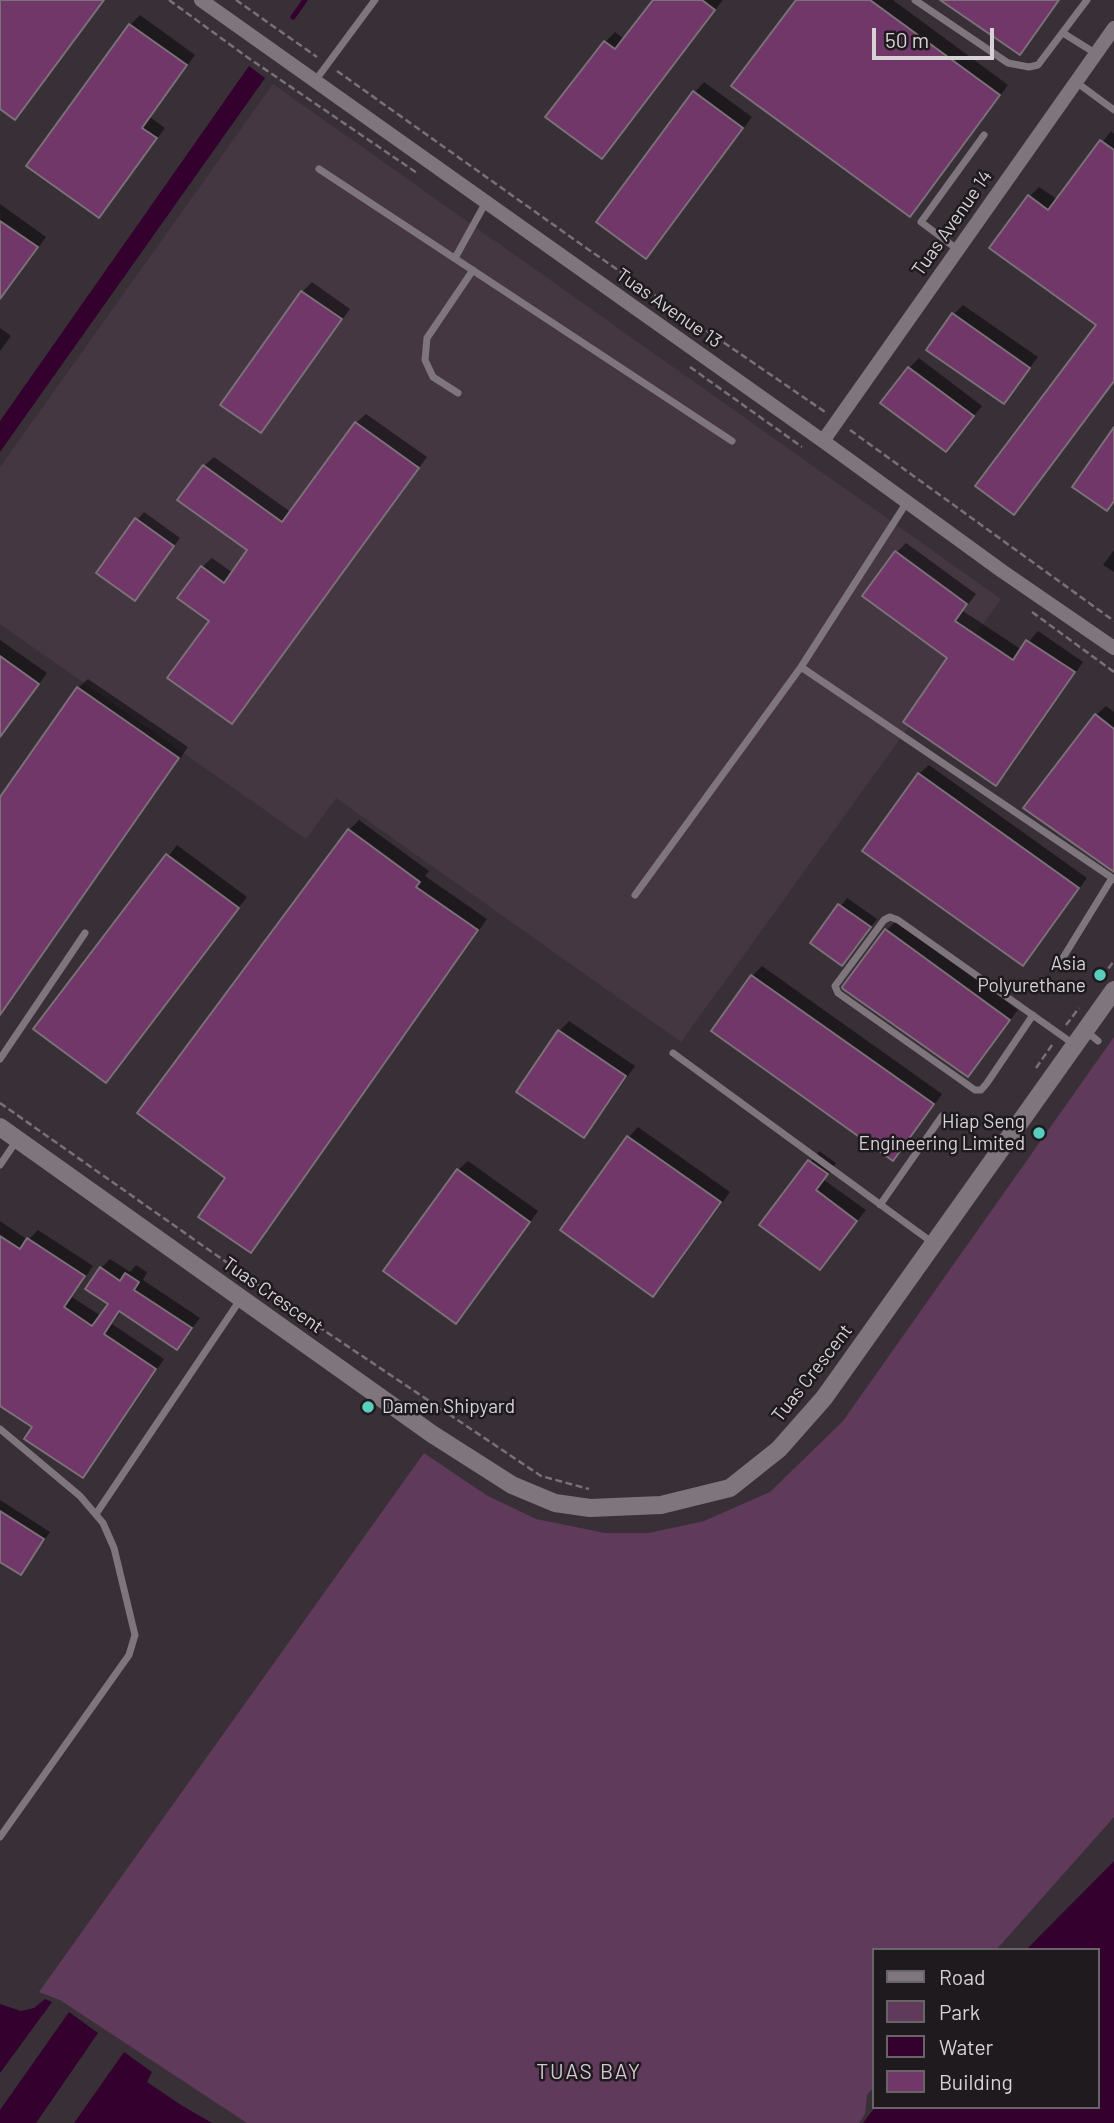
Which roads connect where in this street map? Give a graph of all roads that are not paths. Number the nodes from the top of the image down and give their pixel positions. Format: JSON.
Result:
{"nodes":[{"id":1,"x":201,"y":0,"type":"edge"},
{"id":2,"x":375,"y":0,"type":"edge"},
{"id":3,"x":915,"y":0,"type":"edge"},
{"id":4,"x":1087,"y":0,"type":"edge"},
{"id":5,"x":1114,"y":28,"type":"edge"},
{"id":6,"x":1063,"y":33,"type":"junction"},
{"id":7,"x":1095,"y":53,"type":"junction"},
{"id":8,"x":315,"y":81,"type":"junction"},
{"id":9,"x":1075,"y":81,"type":"junction"},
{"id":10,"x":1114,"y":95,"type":"edge"},
{"id":11,"x":1111,"y":108,"type":"edge"},
{"id":12,"x":984,"y":135,"type":"dead end"},
{"id":13,"x":319,"y":169,"type":"dead end"},
{"id":14,"x":486,"y":202,"type":"junction"},
{"id":15,"x":957,"y":248,"type":"junction"},
{"id":16,"x":456,"y":258,"type":"junction"},
{"id":17,"x":473,"y":270,"type":"junction"},
{"id":18,"x":458,"y":393,"type":"dead end"},
{"id":19,"x":732,"y":441,"type":"dead end"},
{"id":20,"x":823,"y":441,"type":"junction"},
{"id":21,"x":907,"y":501,"type":"junction"},
{"id":22,"x":1114,"y":648,"type":"edge"},
{"id":23,"x":801,"y":667,"type":"junction"},
{"id":24,"x":1113,"y":879,"type":"edge"},
{"id":25,"x":635,"y":895,"type":"dead end"},
{"id":26,"x":85,"y":933,"type":"dead end"},
{"id":27,"x":1062,"y":961,"type":"dead end"},
{"id":28,"x":1106,"y":986,"type":"edge"},
{"id":29,"x":1033,"y":1015,"type":"junction"},
{"id":30,"x":1086,"y":1039,"type":"junction"},
{"id":31,"x":673,"y":1053,"type":"dead end"},
{"id":32,"x":0,"y":1059,"type":"edge"},
{"id":33,"x":942,"y":1116,"type":"dead end"},
{"id":34,"x":0,"y":1127,"type":"edge"},
{"id":35,"x":18,"y":1140,"type":"junction"},
{"id":36,"x":0,"y":1165,"type":"edge"},
{"id":37,"x":880,"y":1205,"type":"junction"},
{"id":38,"x":934,"y":1243,"type":"junction"},
{"id":39,"x":242,"y":1298,"type":"junction"},
{"id":40,"x":0,"y":1430,"type":"edge"},
{"id":41,"x":96,"y":1514,"type":"junction"},
{"id":42,"x":0,"y":1837,"type":"edge"}],
"edges":[{"from":1,"to":8,"type":"street","name":"Tuas Avenue 13"},
{"from":2,"to":8,"type":"lane"},
{"from":3,"to":6,"type":"lane"},
{"from":4,"to":6,"type":"lane"},
{"from":5,"to":7,"type":"street","name":"Tuas Avenue 14"},
{"from":6,"to":7,"type":"lane"},
{"from":7,"to":9,"type":"street","name":"Tuas Avenue 14"},
{"from":8,"to":14,"type":"street","name":"Tuas Avenue 13"},
{"from":9,"to":11,"type":"lane"},
{"from":9,"to":15,"type":"street","name":"Tuas Avenue 14"},
{"from":10,"to":11,"type":"lane"},
{"from":12,"to":15,"type":"lane"},
{"from":13,"to":16,"type":"lane"},
{"from":14,"to":16,"type":"lane"},
{"from":14,"to":20,"type":"street","name":"Tuas Avenue 13"},
{"from":15,"to":20,"type":"street","name":"Tuas Avenue 14"},
{"from":16,"to":17,"type":"lane"},
{"from":17,"to":18,"type":"lane"},
{"from":17,"to":19,"type":"lane"},
{"from":20,"to":21,"type":"street","name":"Tuas Avenue 13"},
{"from":21,"to":22,"type":"street","name":"Tuas Avenue 13"},
{"from":21,"to":23,"type":"lane"},
{"from":23,"to":24,"type":"lane"},
{"from":23,"to":25,"type":"lane"},
{"from":24,"to":27,"type":"lane"},
{"from":26,"to":32,"type":"lane"},
{"from":28,"to":30,"type":"street","name":"Tuas Crescent"},
{"from":29,"to":29,"type":"lane"},
{"from":29,"to":30,"type":"lane"},
{"from":30,"to":38,"type":"street","name":"Tuas Crescent"},
{"from":31,"to":37,"type":"lane"},
{"from":33,"to":37,"type":"lane"},
{"from":34,"to":35,"type":"street","name":"Tuas Crescent"},
{"from":35,"to":36,"type":"lane"},
{"from":35,"to":39,"type":"street","name":"Tuas Crescent"},
{"from":37,"to":38,"type":"lane"},
{"from":38,"to":39,"type":"street","name":"Tuas Crescent"},
{"from":39,"to":41,"type":"lane"},
{"from":40,"to":41,"type":"lane"},
{"from":41,"to":42,"type":"lane"}]}
